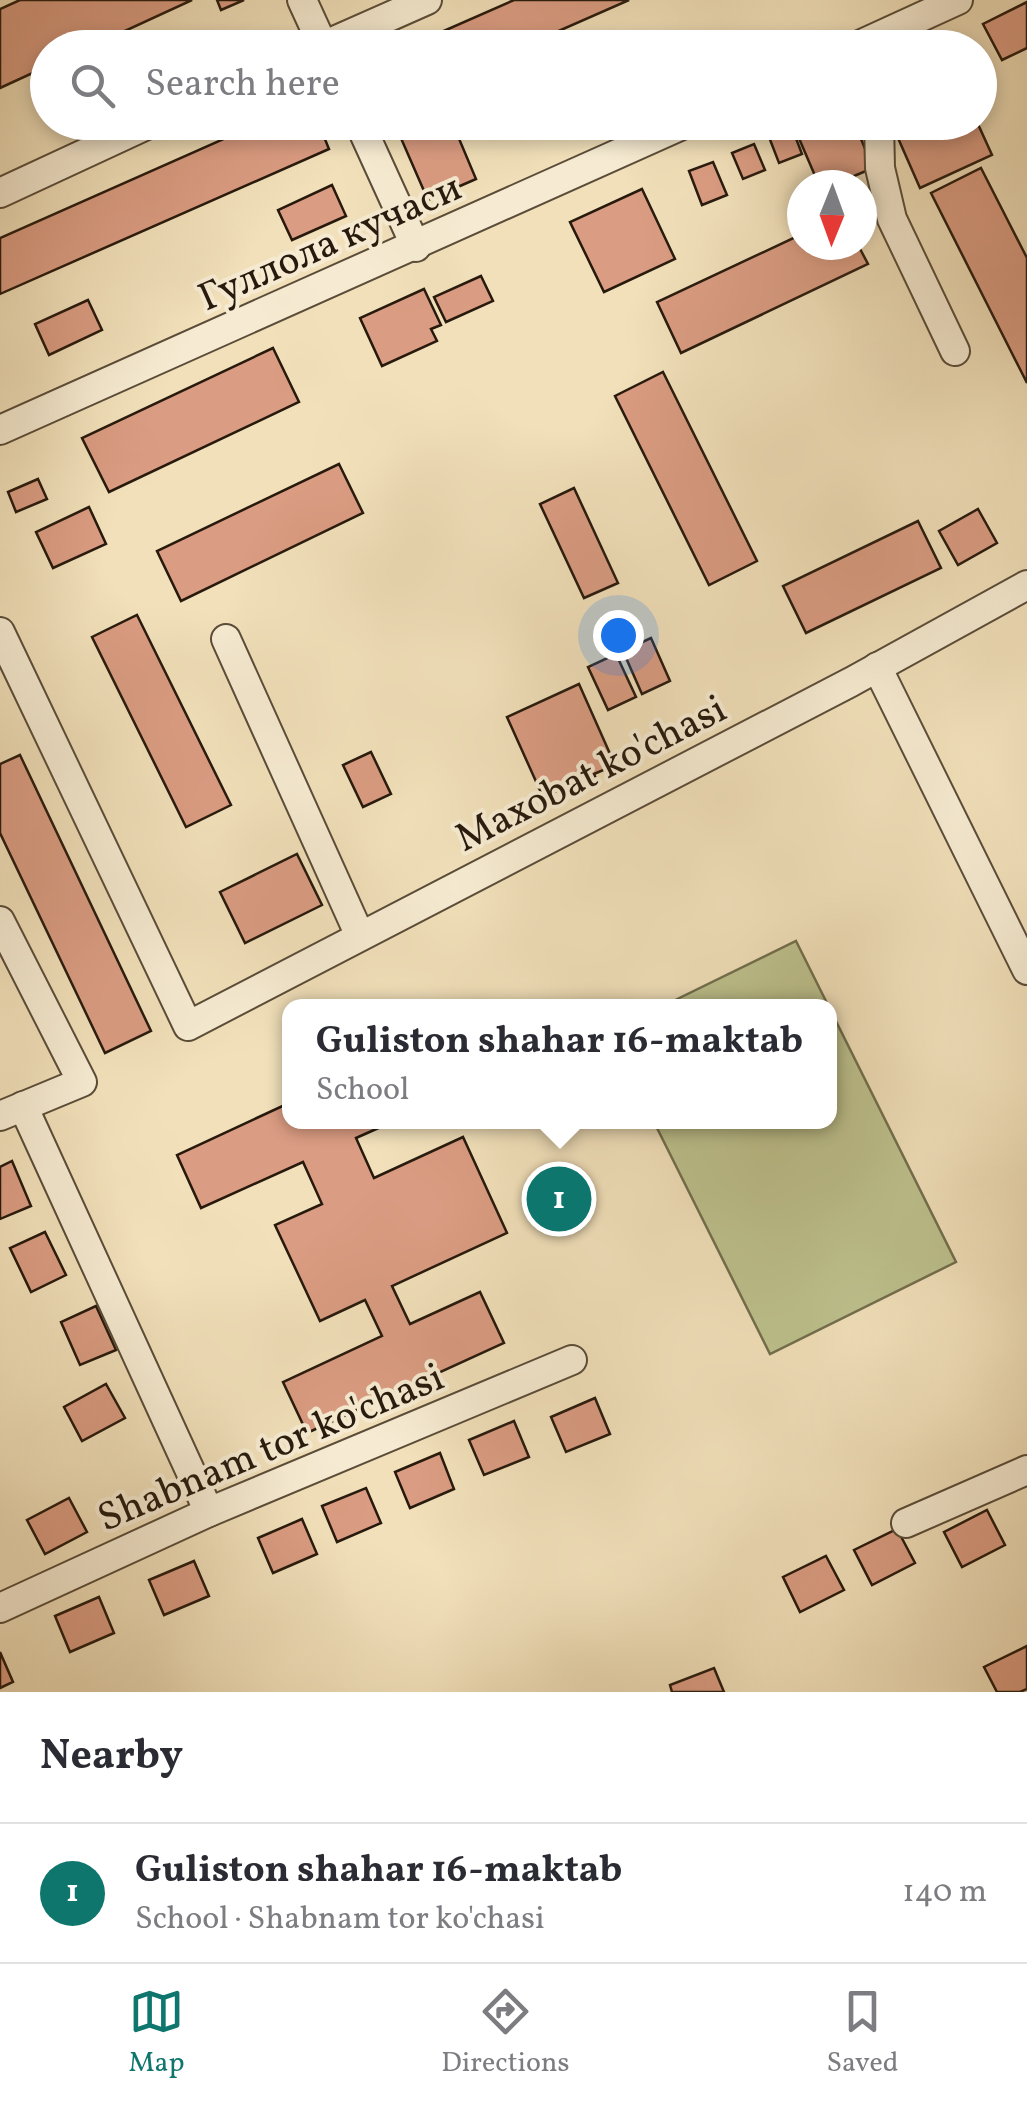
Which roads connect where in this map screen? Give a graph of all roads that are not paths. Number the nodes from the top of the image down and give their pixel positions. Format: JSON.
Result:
{"nodes":[{"id":1,"x":302,"y":0,"type":"edge"},
{"id":2,"x":427,"y":0,"type":"edge"},
{"id":3,"x":958,"y":0,"type":"edge"},
{"id":4,"x":897,"y":25,"type":"edge"},
{"id":5,"x":316,"y":30,"type":"edge"},
{"id":6,"x":361,"y":30,"type":"edge"},
{"id":7,"x":114,"y":140,"type":"edge"},
{"id":8,"x":366,"y":140,"type":"edge"},
{"id":9,"x":650,"y":140,"type":"edge"},
{"id":10,"x":879,"y":140,"type":"edge"},
{"id":11,"x":0,"y":192,"type":"edge"},
{"id":12,"x":416,"y":247,"type":"junction"},
{"id":13,"x":955,"y":351,"type":"dead end"},
{"id":14,"x":0,"y":430,"type":"edge"},
{"id":15,"x":1027,"y":585,"type":"edge"},
{"id":16,"x":0,"y":632,"type":"edge"},
{"id":17,"x":226,"y":639,"type":"dead end"},
{"id":18,"x":877,"y":667,"type":"junction"},
{"id":19,"x":12,"y":685,"type":"edge"},
{"id":20,"x":0,"y":920,"type":"edge"},
{"id":21,"x":360,"y":936,"type":"junction"},
{"id":22,"x":1027,"y":970,"type":"edge"},
{"id":23,"x":11,"y":1111,"type":"edge"},
{"id":24,"x":572,"y":1360,"type":"dead end"},
{"id":25,"x":1027,"y":1470,"type":"edge"},
{"id":26,"x":210,"y":1512,"type":"junction"},
{"id":27,"x":906,"y":1523,"type":"dead end"},
{"id":28,"x":0,"y":1608,"type":"edge"}],
"edges":[{"from":1,"to":5,"type":"street"},
{"from":2,"to":6,"type":"street"},
{"from":3,"to":4,"type":"street"},
{"from":7,"to":11,"type":"street"},
{"from":8,"to":12,"type":"street"},
{"from":9,"to":12,"type":"street","name":"Гуллола кучаси"},
{"from":10,"to":13,"type":"street"},
{"from":12,"to":14,"type":"street","name":"Гуллола кучаси"},
{"from":15,"to":18,"type":"street","name":"Maxobat ko'chasi"},
{"from":16,"to":19,"type":"street"},
{"from":17,"to":21,"type":"street"},
{"from":18,"to":21,"type":"street","name":"Maxobat ko'chasi"},
{"from":18,"to":22,"type":"street"},
{"from":19,"to":21,"type":"street","name":"Maxobat ko'chasi"},
{"from":20,"to":23,"type":"street"},
{"from":23,"to":26,"type":"street"},
{"from":24,"to":26,"type":"street","name":"Shabnam tor ko'chasi"},
{"from":25,"to":27,"type":"street"},
{"from":26,"to":28,"type":"street","name":"Shabnam tor ko'chasi"}]}
